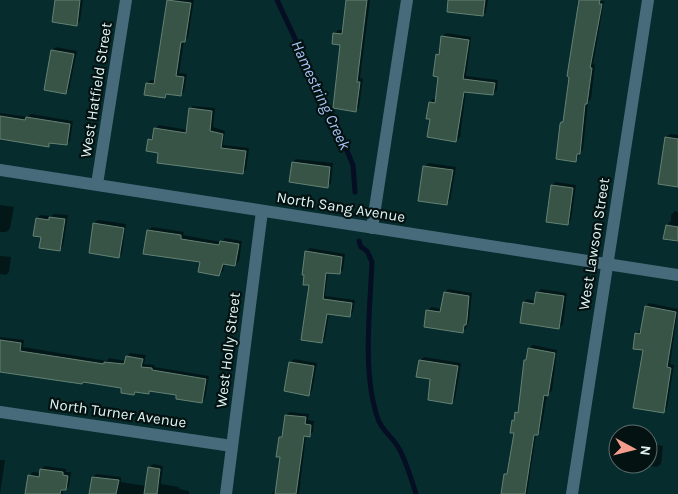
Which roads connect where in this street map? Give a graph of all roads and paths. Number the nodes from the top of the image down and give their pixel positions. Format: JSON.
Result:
{"nodes":[{"id":1,"x":126,"y":0,"type":"edge"},
{"id":2,"x":407,"y":0,"type":"edge"},
{"id":3,"x":648,"y":0,"type":"edge"},
{"id":4,"x":0,"y":170,"type":"edge"},
{"id":5,"x":97,"y":184,"type":"junction"},
{"id":6,"x":262,"y":211,"type":"junction"},
{"id":7,"x":372,"y":228,"type":"junction"},
{"id":8,"x":607,"y":264,"type":"junction"},
{"id":9,"x":678,"y":275,"type":"edge"},
{"id":10,"x":0,"y":412,"type":"edge"},
{"id":11,"x":232,"y":446,"type":"junction"},
{"id":12,"x":226,"y":494,"type":"edge"},
{"id":13,"x":572,"y":494,"type":"edge"}],
"edges":[{"from":1,"to":5,"type":"street","name":"West Hatfield Street"},
{"from":2,"to":7,"type":"street"},
{"from":3,"to":8,"type":"street","name":"West Lawson Street"},
{"from":4,"to":5,"type":"street","name":"North Sang Avenue"},
{"from":5,"to":6,"type":"street","name":"North Sang Avenue"},
{"from":6,"to":7,"type":"street","name":"North Sang Avenue"},
{"from":6,"to":11,"type":"street","name":"West Holly Street"},
{"from":7,"to":8,"type":"street","name":"North Sang Avenue"},
{"from":8,"to":9,"type":"street","name":"North Sang Avenue"},
{"from":8,"to":13,"type":"street","name":"West Lawson Street"},
{"from":10,"to":11,"type":"street","name":"North Turner Avenue"},
{"from":11,"to":12,"type":"street","name":"West Holly Street"}]}
